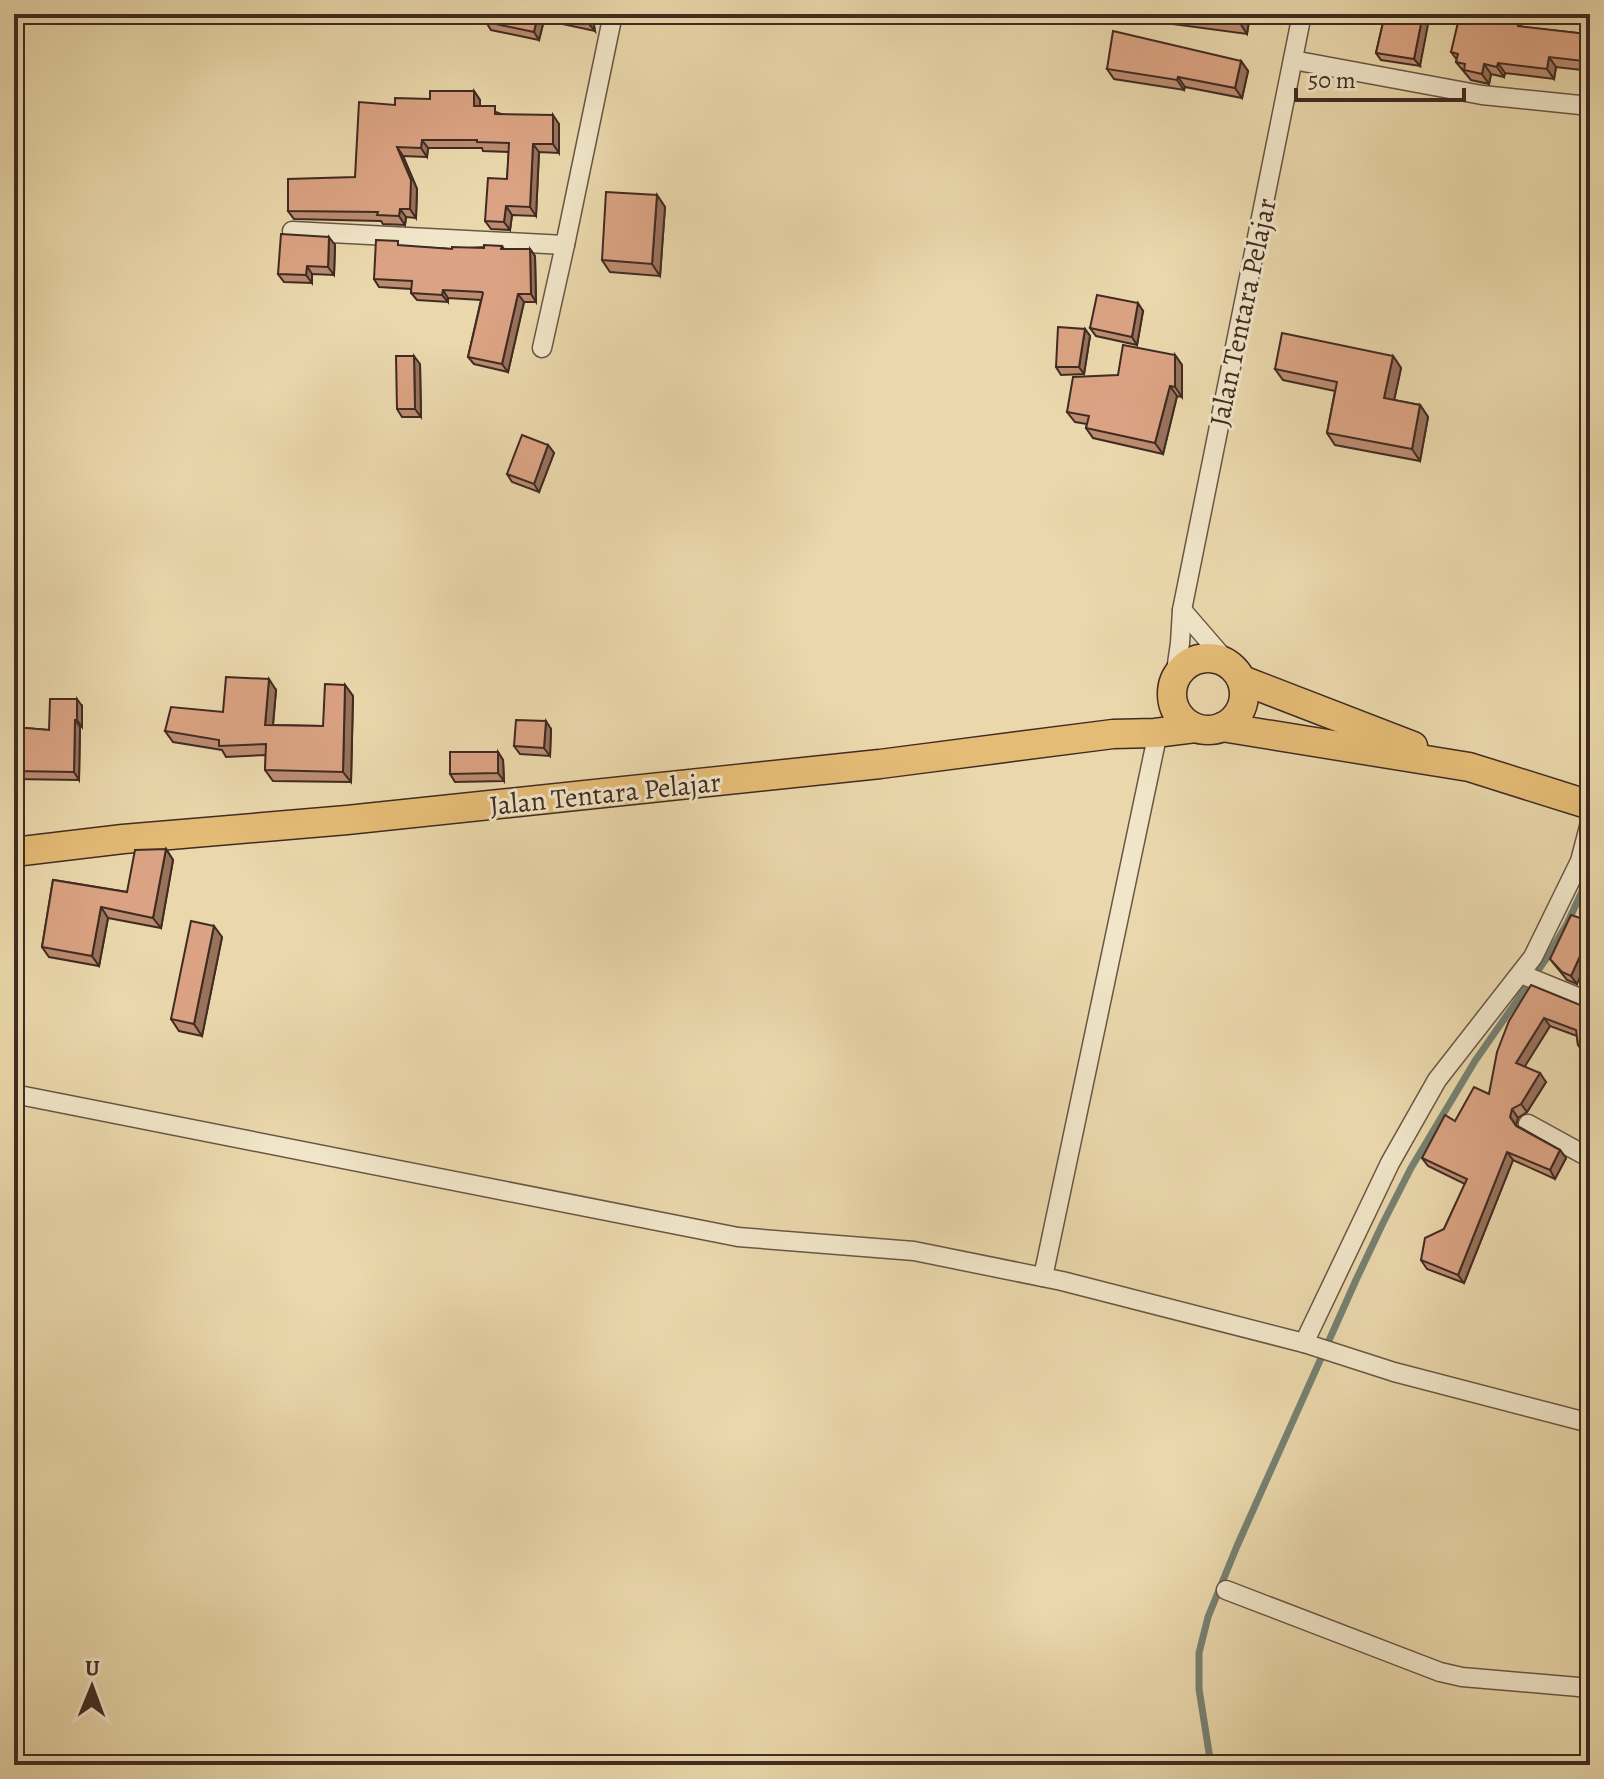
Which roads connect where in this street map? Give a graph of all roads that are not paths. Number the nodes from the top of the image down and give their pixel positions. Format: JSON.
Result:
{"nodes":[{"id":1,"x":613,"y":14,"type":"edge"},
{"id":2,"x":1302,"y":14,"type":"edge"},
{"id":3,"x":1293,"y":60,"type":"junction"},
{"id":4,"x":1590,"y":106,"type":"edge"},
{"id":5,"x":292,"y":231,"type":"edge"},
{"id":6,"x":565,"y":245,"type":"junction"},
{"id":7,"x":542,"y":348,"type":"dead end"},
{"id":8,"x":1182,"y":610,"type":"junction"},
{"id":9,"x":1234,"y":671,"type":"junction"},
{"id":10,"x":1173,"y":686,"type":"junction"},
{"id":11,"x":1209,"y":728,"type":"junction"},
{"id":12,"x":1158,"y":732,"type":"junction"},
{"id":13,"x":1113,"y":734,"type":"junction"},
{"id":14,"x":1469,"y":767,"type":"junction"},
{"id":15,"x":1590,"y":805,"type":"edge"},
{"id":16,"x":1590,"y":823,"type":"edge"},
{"id":17,"x":14,"y":852,"type":"edge"},
{"id":18,"x":1524,"y":976,"type":"junction"},
{"id":19,"x":1590,"y":1002,"type":"edge"},
{"id":20,"x":14,"y":1094,"type":"edge"},
{"id":21,"x":1528,"y":1124,"type":"dead end"},
{"id":22,"x":1590,"y":1158,"type":"edge"},
{"id":23,"x":1043,"y":1277,"type":"junction"},
{"id":24,"x":1311,"y":1346,"type":"junction"},
{"id":25,"x":1590,"y":1423,"type":"edge"},
{"id":26,"x":1226,"y":1590,"type":"dead end"},
{"id":27,"x":1590,"y":1688,"type":"edge"}],
"edges":[{"from":1,"to":6,"type":"street"},
{"from":2,"to":3,"type":"street","name":"Jalan Tentara Pelajar"},
{"from":3,"to":4,"type":"street"},
{"from":3,"to":8,"type":"street","name":"Jalan Tentara Pelajar"},
{"from":5,"to":6,"type":"street"},
{"from":6,"to":7,"type":"street"},
{"from":8,"to":9,"type":"street"},
{"from":8,"to":10,"type":"street","name":"Jalan Tentara Pelajar"},
{"from":9,"to":10,"type":"highway"},
{"from":9,"to":11,"type":"highway"},
{"from":9,"to":14,"type":"highway"},
{"from":10,"to":11,"type":"highway"},
{"from":10,"to":13,"type":"highway"},
{"from":11,"to":12,"type":"highway","name":"Jalan Tentara Pelajar"},
{"from":11,"to":14,"type":"highway","name":"Jalan Tentara Pelajar"},
{"from":12,"to":13,"type":"highway","name":"Jalan Tentara Pelajar"},
{"from":12,"to":23,"type":"street"},
{"from":13,"to":17,"type":"highway","name":"Jalan Tentara Pelajar"},
{"from":14,"to":15,"type":"highway","name":"Jalan Tentara Pelajar"},
{"from":16,"to":18,"type":"street"},
{"from":18,"to":19,"type":"street"},
{"from":18,"to":24,"type":"street"},
{"from":20,"to":23,"type":"street"},
{"from":21,"to":22,"type":"street"},
{"from":23,"to":24,"type":"street"},
{"from":24,"to":25,"type":"street"},
{"from":26,"to":27,"type":"street"}]}
